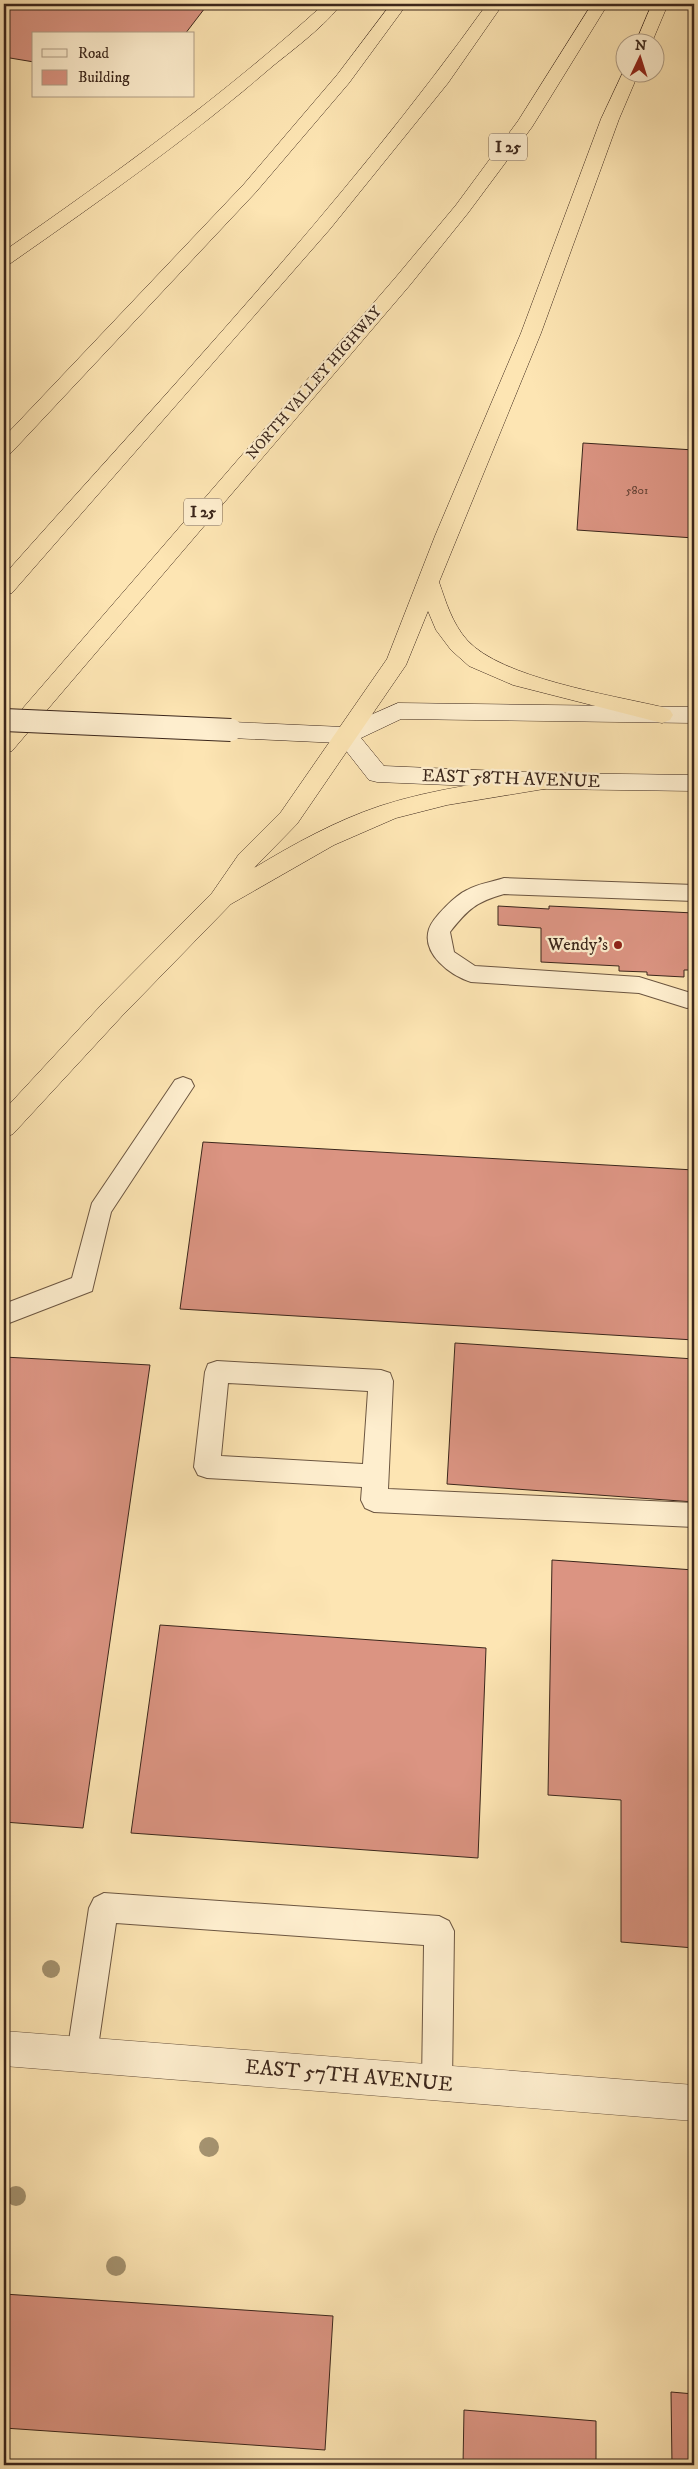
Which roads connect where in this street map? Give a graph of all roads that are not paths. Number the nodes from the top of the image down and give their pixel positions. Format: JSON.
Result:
{"nodes":[{"id":1,"x":333,"y":4,"type":"edge"},
{"id":2,"x":399,"y":4,"type":"edge"},
{"id":3,"x":495,"y":4,"type":"edge"},
{"id":4,"x":600,"y":4,"type":"edge"},
{"id":5,"x":660,"y":4,"type":"edge"},
{"id":6,"x":648,"y":32,"type":"edge"},
{"id":7,"x":627,"y":82,"type":"edge"},
{"id":8,"x":4,"y":259,"type":"edge"},
{"id":9,"x":4,"y":449,"type":"edge"},
{"id":10,"x":428,"y":581,"type":"junction"},
{"id":11,"x":4,"y":588,"type":"edge"},
{"id":12,"x":662,"y":715,"type":"junction"},
{"id":13,"x":694,"y":715,"type":"edge"},
{"id":14,"x":4,"y":720,"type":"edge"},
{"id":15,"x":346,"y":735,"type":"junction"},
{"id":16,"x":4,"y":745,"type":"edge"},
{"id":17,"x":548,"y":781,"type":"junction"},
{"id":18,"x":694,"y":783,"type":"edge"},
{"id":19,"x":694,"y":893,"type":"edge"},
{"id":20,"x":221,"y":899,"type":"junction"},
{"id":21,"x":687,"y":1000,"type":"dead end"},
{"id":22,"x":183,"y":1086,"type":"dead end"},
{"id":23,"x":4,"y":1127,"type":"edge"},
{"id":24,"x":4,"y":1315,"type":"edge"},
{"id":25,"x":375,"y":1476,"type":"junction"},
{"id":26,"x":694,"y":1515,"type":"edge"},
{"id":27,"x":4,"y":2048,"type":"edge"},
{"id":28,"x":82,"y":2054,"type":"junction"},
{"id":29,"x":437,"y":2083,"type":"junction"},
{"id":30,"x":694,"y":2103,"type":"edge"}],
"edges":[{"from":1,"to":8,"type":"highway"},
{"from":2,"to":9,"type":"highway"},
{"from":3,"to":11,"type":"highway"},
{"from":4,"to":16,"type":"highway","name":"NORTH VALLEY HIGHWAY","number":"I 25"},
{"from":5,"to":6,"type":"highway"},
{"from":7,"to":10,"type":"highway"},
{"from":10,"to":12,"type":"highway"},
{"from":10,"to":15,"type":"highway"},
{"from":12,"to":13,"type":"main road"},
{"from":12,"to":15,"type":"main road"},
{"from":14,"to":15,"type":"main road","bridge":true},
{"from":15,"to":17,"type":"main road","name":"EAST 58TH AVENUE"},
{"from":15,"to":20,"type":"highway"},
{"from":17,"to":18,"type":"main road","name":"EAST 58TH AVENUE"},
{"from":17,"to":20,"type":"highway"},
{"from":19,"to":21,"type":"lane"},
{"from":20,"to":23,"type":"highway"},
{"from":22,"to":24,"type":"lane"},
{"from":25,"to":25,"type":"lane"},
{"from":25,"to":26,"type":"lane"},
{"from":27,"to":28,"type":"main road","name":"EAST 57TH AVENUE"},
{"from":28,"to":29,"type":"main road","name":"EAST 57TH AVENUE"},
{"from":28,"to":29,"type":"lane"},
{"from":29,"to":30,"type":"main road","name":"EAST 57TH AVENUE"}]}
